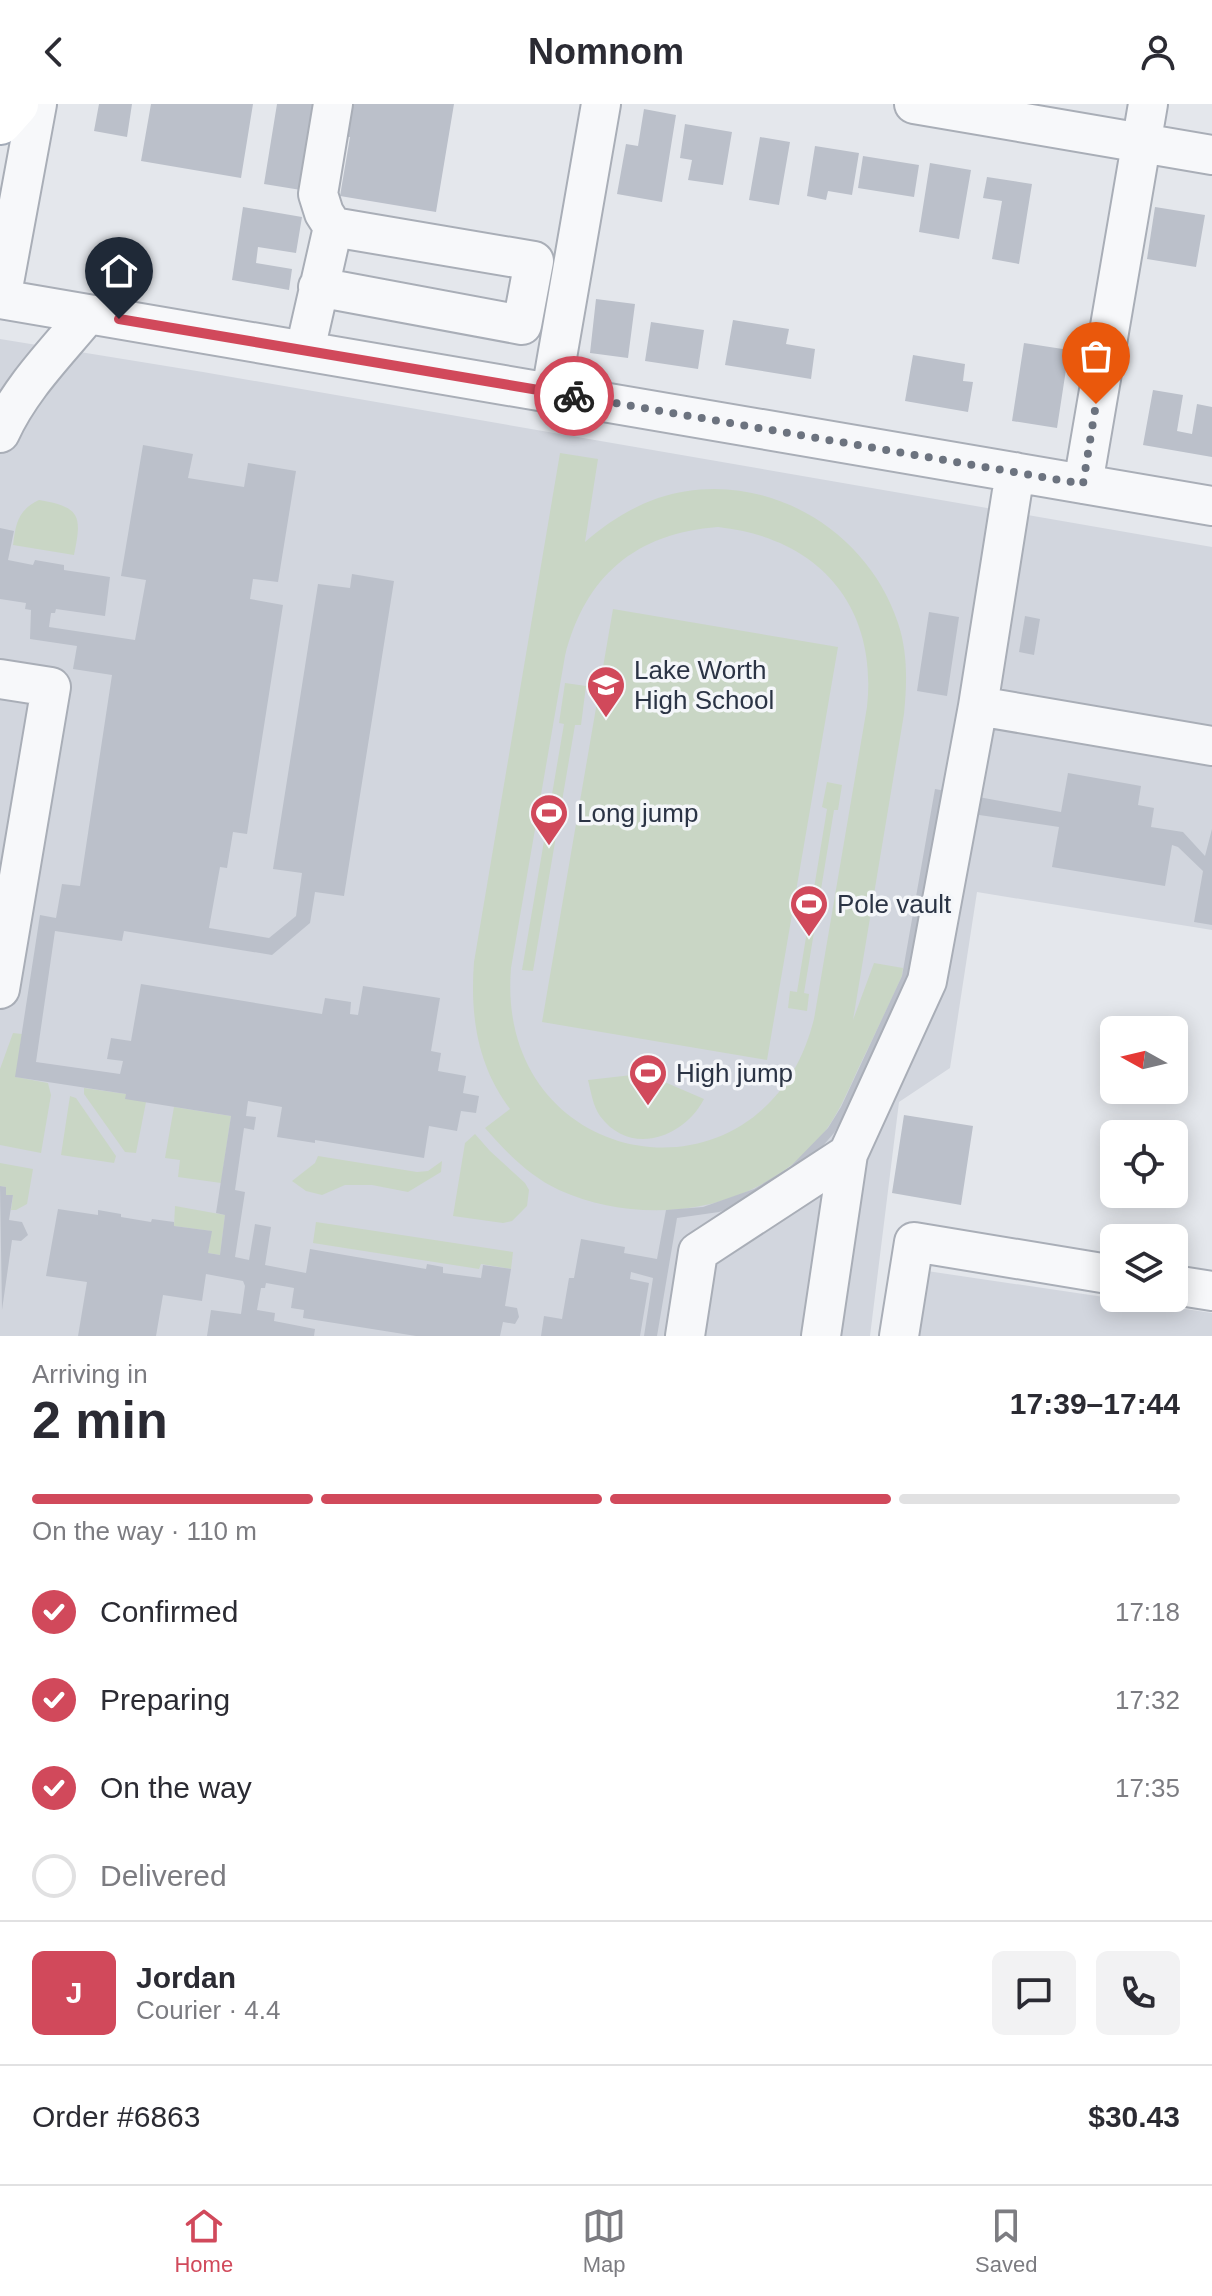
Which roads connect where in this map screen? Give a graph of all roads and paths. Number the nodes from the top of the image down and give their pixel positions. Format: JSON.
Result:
{"nodes":[{"id":1,"x":16,"y":104,"type":"edge"},
{"id":2,"x":37,"y":104,"type":"edge"},
{"id":3,"x":333,"y":104,"type":"edge"},
{"id":4,"x":601,"y":104,"type":"edge"},
{"id":5,"x":914,"y":104,"type":"edge"},
{"id":6,"x":1148,"y":104,"type":"edge"},
{"id":7,"x":0,"y":122,"type":"edge"},
{"id":8,"x":1141,"y":143,"type":"junction"},
{"id":9,"x":1212,"y":155,"type":"edge"},
{"id":10,"x":333,"y":227,"type":"junction"},
{"id":11,"x":318,"y":287,"type":"junction"},
{"id":12,"x":1,"y":299,"type":"edge"},
{"id":13,"x":88,"y":314,"type":"junction"},
{"id":14,"x":305,"y":350,"type":"junction"},
{"id":15,"x":551,"y":392,"type":"junction"},
{"id":16,"x":0,"y":433,"type":"edge"},
{"id":17,"x":1015,"y":472,"type":"junction"},
{"id":18,"x":1083,"y":484,"type":"junction"},
{"id":19,"x":1212,"y":506,"type":"edge"},
{"id":20,"x":0,"y":679,"type":"edge"},
{"id":21,"x":978,"y":706,"type":"junction"},
{"id":22,"x":1212,"y":746,"type":"edge"},
{"id":23,"x":1,"y":976,"type":"edge"},
{"id":24,"x":848,"y":1154,"type":"junction"},
{"id":25,"x":1100,"y":1273,"type":"edge"},
{"id":26,"x":1188,"y":1287,"type":"edge"},
{"id":27,"x":1212,"y":1291,"type":"edge"},
{"id":28,"x":685,"y":1336,"type":"edge"},
{"id":29,"x":821,"y":1336,"type":"edge"},
{"id":30,"x":899,"y":1336,"type":"edge"}],
"edges":[{"from":1,"to":7,"type":"main road"},
{"from":2,"to":12,"type":"street"},
{"from":3,"to":10,"type":"street"},
{"from":4,"to":15,"type":"street"},
{"from":5,"to":8,"type":"street"},
{"from":6,"to":8,"type":"street"},
{"from":8,"to":9,"type":"street"},
{"from":8,"to":18,"type":"street"},
{"from":10,"to":11,"type":"street"},
{"from":10,"to":11,"type":"street"},
{"from":11,"to":14,"type":"street"},
{"from":12,"to":13,"type":"street"},
{"from":13,"to":14,"type":"street"},
{"from":13,"to":16,"type":"street"},
{"from":14,"to":15,"type":"street"},
{"from":15,"to":17,"type":"street"},
{"from":17,"to":18,"type":"street"},
{"from":17,"to":21,"type":"street"},
{"from":18,"to":19,"type":"street"},
{"from":20,"to":23,"type":"street"},
{"from":21,"to":22,"type":"street"},
{"from":21,"to":24,"type":"street"},
{"from":24,"to":28,"type":"street"},
{"from":24,"to":29,"type":"street"},
{"from":25,"to":30,"type":"street"},
{"from":26,"to":27,"type":"street"}]}
